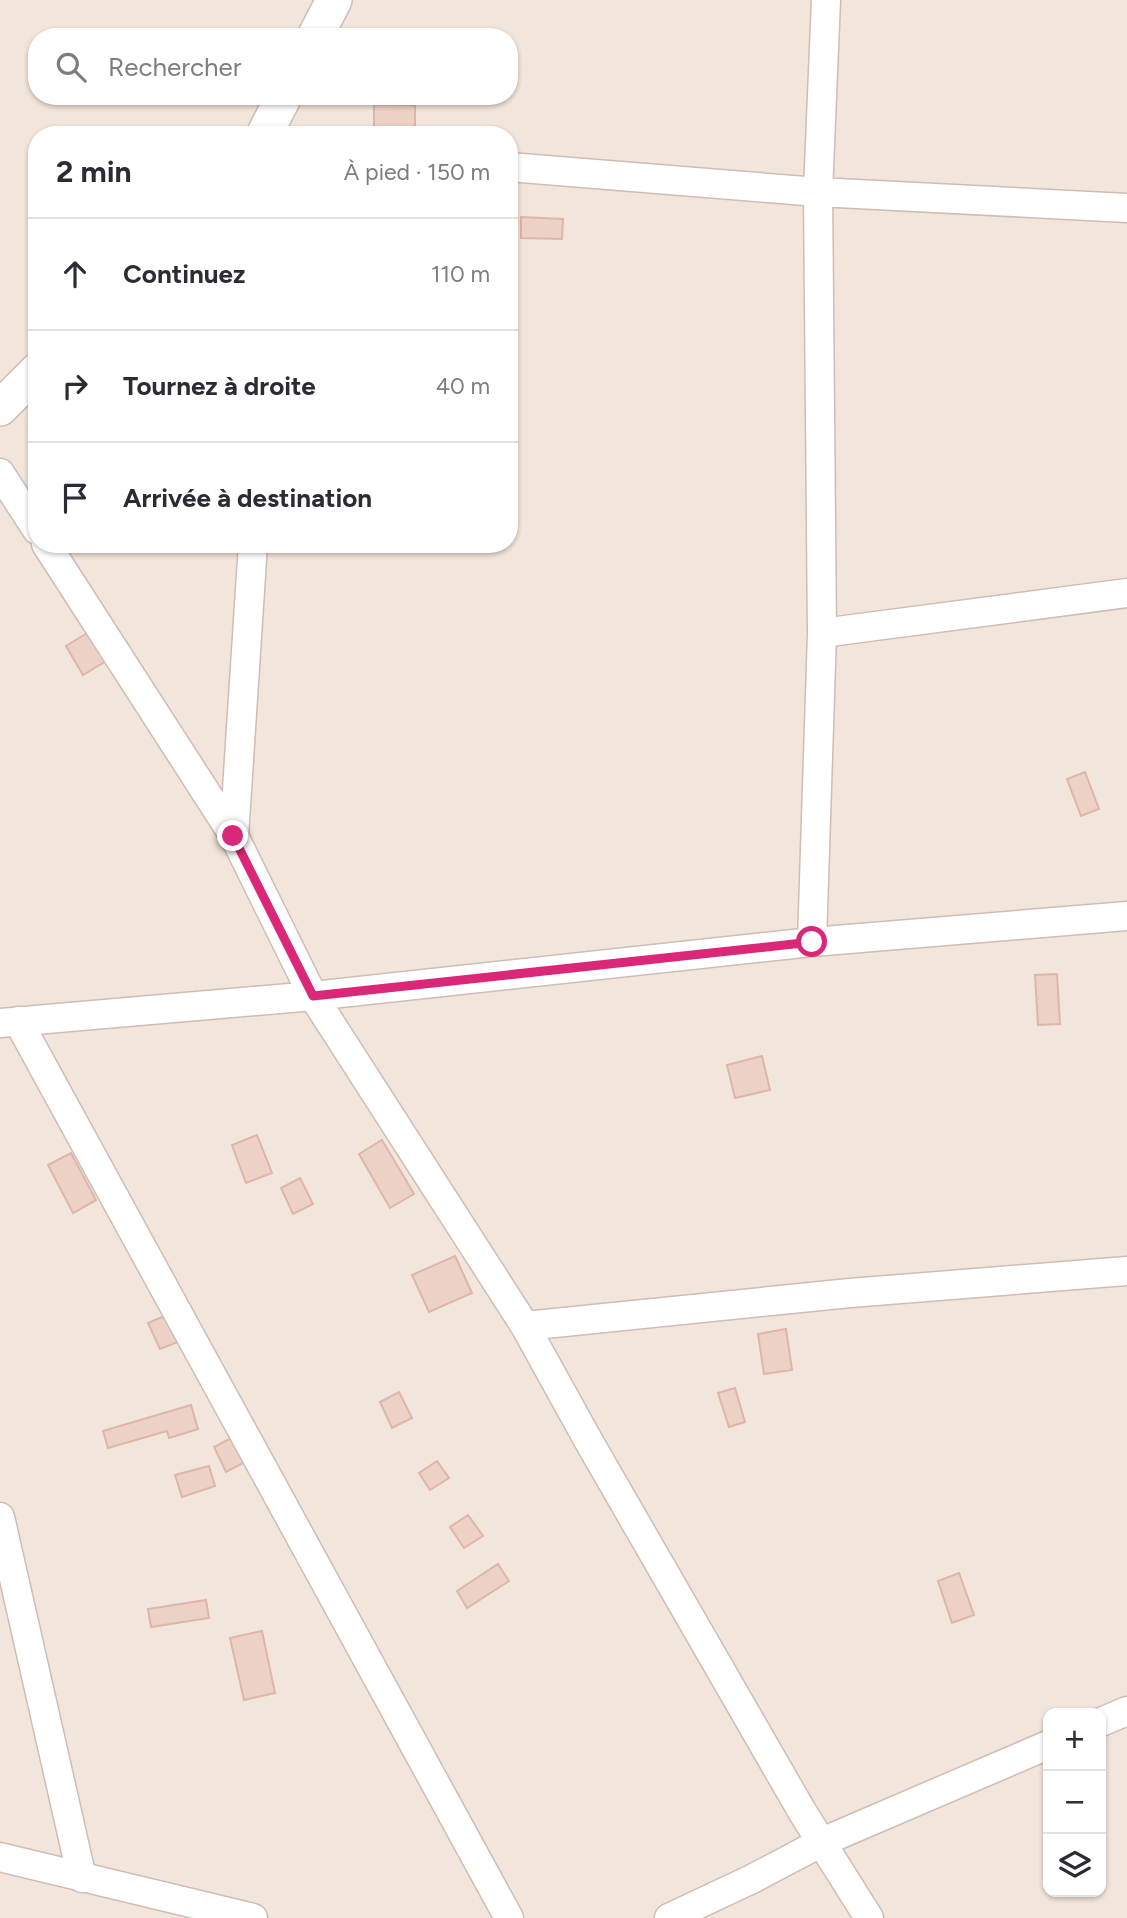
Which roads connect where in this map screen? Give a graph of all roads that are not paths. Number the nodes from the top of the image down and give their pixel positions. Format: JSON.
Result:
{"nodes":[{"id":1,"x":334,"y":0,"type":"edge"},
{"id":2,"x":826,"y":0,"type":"edge"},
{"id":3,"x":320,"y":28,"type":"edge"},
{"id":4,"x":279,"y":105,"type":"edge"},
{"id":5,"x":269,"y":126,"type":"edge"},
{"id":6,"x":518,"y":168,"type":"edge"},
{"id":7,"x":818,"y":192,"type":"junction"},
{"id":8,"x":1127,"y":208,"type":"edge"},
{"id":9,"x":28,"y":380,"type":"edge"},
{"id":10,"x":0,"y":408,"type":"edge"},
{"id":11,"x":0,"y":473,"type":"edge"},
{"id":12,"x":28,"y":516,"type":"edge"},
{"id":13,"x":52,"y":553,"type":"edge"},
{"id":14,"x":252,"y":553,"type":"edge"},
{"id":15,"x":1127,"y":593,"type":"edge"},
{"id":16,"x":822,"y":633,"type":"junction"},
{"id":17,"x":233,"y":836,"type":"junction"},
{"id":18,"x":1127,"y":916,"type":"edge"},
{"id":19,"x":812,"y":942,"type":"junction"},
{"id":20,"x":313,"y":996,"type":"junction"},
{"id":21,"x":9,"y":1022,"type":"edge"},
{"id":22,"x":1127,"y":1271,"type":"edge"},
{"id":23,"x":525,"y":1326,"type":"junction"},
{"id":24,"x":0,"y":1517,"type":"edge"},
{"id":25,"x":1127,"y":1711,"type":"edge"},
{"id":26,"x":1106,"y":1720,"type":"edge"},
{"id":27,"x":1043,"y":1747,"type":"edge"},
{"id":28,"x":822,"y":1842,"type":"junction"},
{"id":29,"x":0,"y":1857,"type":"edge"},
{"id":30,"x":82,"y":1878,"type":"junction"},
{"id":31,"x":253,"y":1918,"type":"edge"},
{"id":32,"x":509,"y":1918,"type":"edge"},
{"id":33,"x":669,"y":1918,"type":"edge"},
{"id":34,"x":869,"y":1918,"type":"edge"}],
"edges":[{"from":1,"to":3,"type":"street"},
{"from":2,"to":7,"type":"street"},
{"from":4,"to":5,"type":"street"},
{"from":6,"to":7,"type":"street"},
{"from":7,"to":8,"type":"street"},
{"from":7,"to":16,"type":"street"},
{"from":9,"to":10,"type":"street"},
{"from":11,"to":12,"type":"street"},
{"from":13,"to":17,"type":"street"},
{"from":14,"to":17,"type":"street"},
{"from":15,"to":16,"type":"street"},
{"from":16,"to":19,"type":"street"},
{"from":17,"to":20,"type":"street"},
{"from":18,"to":19,"type":"street"},
{"from":19,"to":20,"type":"street"},
{"from":20,"to":21,"type":"street"},
{"from":20,"to":23,"type":"street"},
{"from":21,"to":32,"type":"street"},
{"from":22,"to":23,"type":"street"},
{"from":23,"to":28,"type":"street"},
{"from":24,"to":30,"type":"street"},
{"from":25,"to":26,"type":"street"},
{"from":27,"to":28,"type":"street"},
{"from":28,"to":33,"type":"street"},
{"from":28,"to":34,"type":"street"},
{"from":29,"to":30,"type":"street"},
{"from":30,"to":31,"type":"street"}]}
